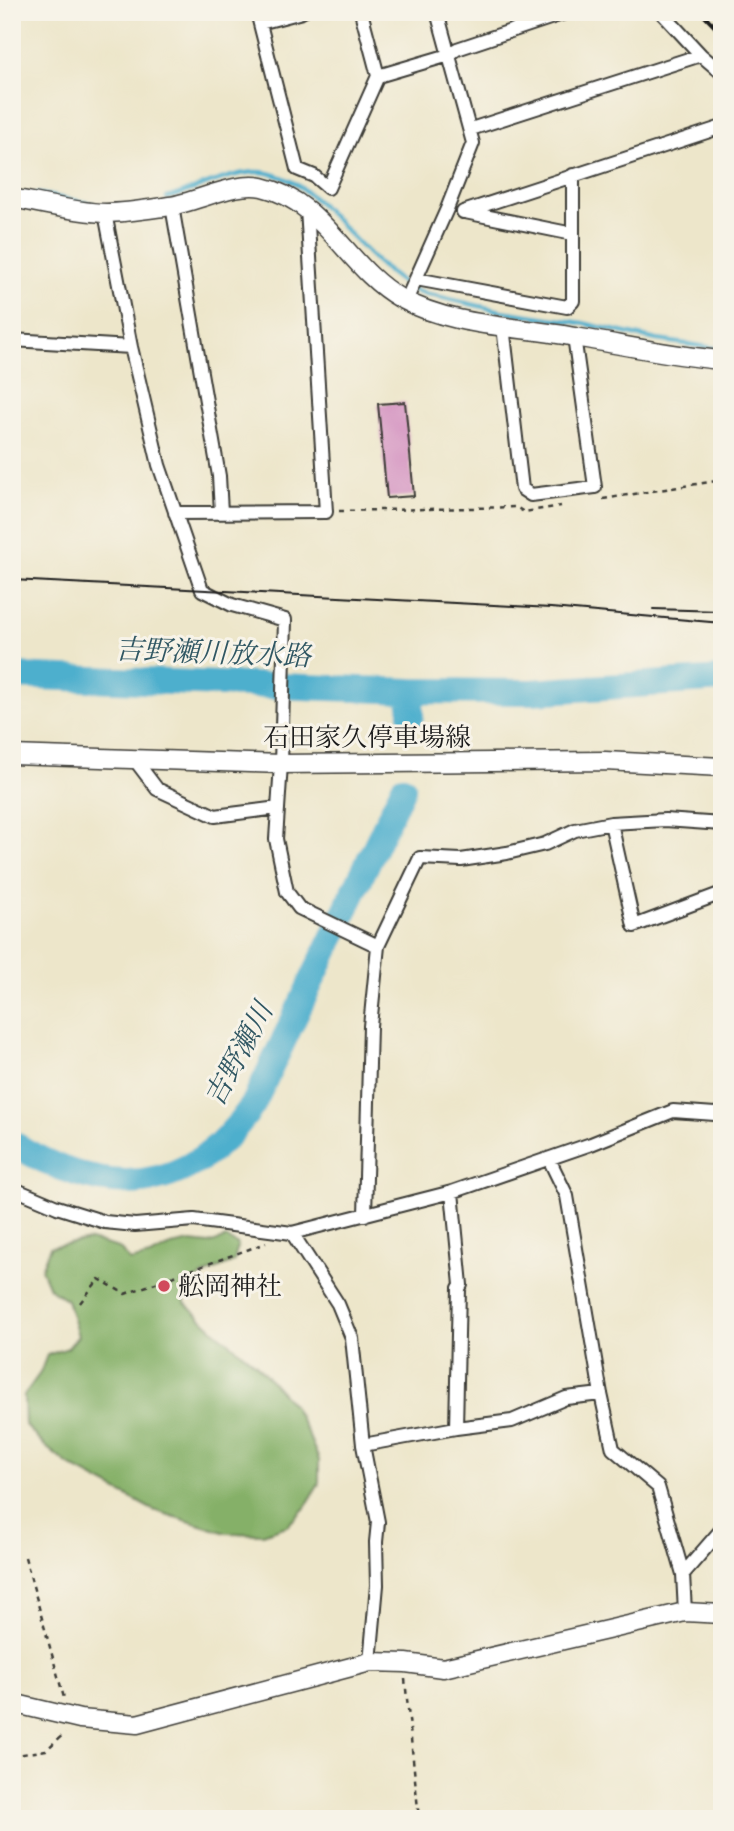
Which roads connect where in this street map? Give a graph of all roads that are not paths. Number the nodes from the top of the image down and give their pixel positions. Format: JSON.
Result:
{"nodes":[{"id":1,"x":302,"y":12,"type":"edge"},
{"id":2,"x":360,"y":12,"type":"edge"},
{"id":3,"x":437,"y":12,"type":"edge"},
{"id":4,"x":568,"y":12,"type":"edge"},
{"id":5,"x":661,"y":12,"type":"edge"},
{"id":6,"x":258,"y":18,"type":"edge"},
{"id":7,"x":449,"y":55,"type":"junction"},
{"id":8,"x":701,"y":55,"type":"junction"},
{"id":9,"x":722,"y":73,"type":"edge"},
{"id":10,"x":378,"y":76,"type":"junction"},
{"id":11,"x":722,"y":127,"type":"edge"},
{"id":12,"x":471,"y":129,"type":"junction"},
{"id":13,"x":573,"y":175,"type":"junction"},
{"id":14,"x":12,"y":198,"type":"edge"},
{"id":15,"x":172,"y":206,"type":"junction"},
{"id":16,"x":307,"y":209,"type":"junction"},
{"id":17,"x":447,"y":209,"type":"junction"},
{"id":18,"x":463,"y":212,"type":"junction"},
{"id":19,"x":105,"y":213,"type":"junction"},
{"id":20,"x":573,"y":234,"type":"junction"},
{"id":21,"x":412,"y":289,"type":"junction"},
{"id":22,"x":503,"y":326,"type":"junction"},
{"id":23,"x":574,"y":336,"type":"junction"},
{"id":24,"x":12,"y":340,"type":"edge"},
{"id":25,"x":131,"y":347,"type":"junction"},
{"id":26,"x":722,"y":360,"type":"edge"},
{"id":27,"x":221,"y":512,"type":"junction"},
{"id":28,"x":175,"y":513,"type":"junction"},
{"id":29,"x":12,"y":755,"type":"edge"},
{"id":30,"x":135,"y":760,"type":"junction"},
{"id":31,"x":281,"y":764,"type":"junction"},
{"id":32,"x":722,"y":767,"type":"edge"},
{"id":33,"x":278,"y":808,"type":"junction"},
{"id":34,"x":611,"y":823,"type":"junction"},
{"id":35,"x":722,"y":824,"type":"edge"},
{"id":36,"x":722,"y":893,"type":"edge"},
{"id":37,"x":378,"y":946,"type":"junction"},
{"id":38,"x":722,"y":1112,"type":"edge"},
{"id":39,"x":549,"y":1159,"type":"junction"},
{"id":40,"x":12,"y":1188,"type":"edge"},
{"id":41,"x":452,"y":1192,"type":"junction"},
{"id":42,"x":365,"y":1215,"type":"junction"},
{"id":43,"x":292,"y":1233,"type":"junction"},
{"id":44,"x":601,"y":1394,"type":"junction"},
{"id":45,"x":456,"y":1428,"type":"junction"},
{"id":46,"x":363,"y":1446,"type":"junction"},
{"id":47,"x":722,"y":1529,"type":"edge"},
{"id":48,"x":683,"y":1574,"type":"junction"},
{"id":49,"x":685,"y":1612,"type":"junction"},
{"id":50,"x":722,"y":1614,"type":"edge"},
{"id":51,"x":370,"y":1662,"type":"junction"},
{"id":52,"x":12,"y":1703,"type":"edge"}],
"edges":[{"from":1,"to":6,"type":"street"},
{"from":2,"to":10,"type":"street"},
{"from":3,"to":7,"type":"street"},
{"from":4,"to":7,"type":"street"},
{"from":5,"to":8,"type":"street"},
{"from":6,"to":10,"type":"street"},
{"from":7,"to":10,"type":"street"},
{"from":7,"to":12,"type":"street"},
{"from":8,"to":9,"type":"street"},
{"from":8,"to":12,"type":"street"},
{"from":11,"to":13,"type":"street"},
{"from":12,"to":17,"type":"street"},
{"from":13,"to":18,"type":"street"},
{"from":13,"to":20,"type":"street"},
{"from":14,"to":19,"type":"street"},
{"from":15,"to":16,"type":"street"},
{"from":15,"to":19,"type":"street"},
{"from":15,"to":27,"type":"street"},
{"from":16,"to":21,"type":"street"},
{"from":16,"to":27,"type":"street"},
{"from":17,"to":18,"type":"street"},
{"from":17,"to":21,"type":"street"},
{"from":18,"to":20,"type":"street"},
{"from":19,"to":25,"type":"street"},
{"from":20,"to":21,"type":"street"},
{"from":21,"to":22,"type":"street"},
{"from":22,"to":23,"type":"street"},
{"from":22,"to":23,"type":"street"},
{"from":23,"to":26,"type":"street"},
{"from":24,"to":25,"type":"street"},
{"from":25,"to":28,"type":"street"},
{"from":27,"to":28,"type":"street"},
{"from":28,"to":31,"type":"street"},
{"from":29,"to":30,"type":"street","name":"石田家久停車場線"},
{"from":30,"to":31,"type":"street","name":"石田家久停車場線"},
{"from":30,"to":33,"type":"street"},
{"from":31,"to":32,"type":"street","name":"石田家久停車場線"},
{"from":31,"to":33,"type":"street"},
{"from":33,"to":37,"type":"street"},
{"from":34,"to":35,"type":"street"},
{"from":34,"to":36,"type":"street"},
{"from":34,"to":37,"type":"street"},
{"from":37,"to":42,"type":"street"},
{"from":38,"to":39,"type":"street"},
{"from":39,"to":41,"type":"street"},
{"from":39,"to":44,"type":"street"},
{"from":40,"to":43,"type":"street"},
{"from":41,"to":42,"type":"street"},
{"from":41,"to":45,"type":"street"},
{"from":42,"to":43,"type":"street"},
{"from":43,"to":46,"type":"street"},
{"from":44,"to":45,"type":"street"},
{"from":44,"to":48,"type":"street"},
{"from":45,"to":46,"type":"street"},
{"from":46,"to":51,"type":"street"},
{"from":47,"to":48,"type":"street"},
{"from":48,"to":49,"type":"street"},
{"from":49,"to":50,"type":"street"},
{"from":49,"to":51,"type":"street"},
{"from":51,"to":52,"type":"street"}]}
